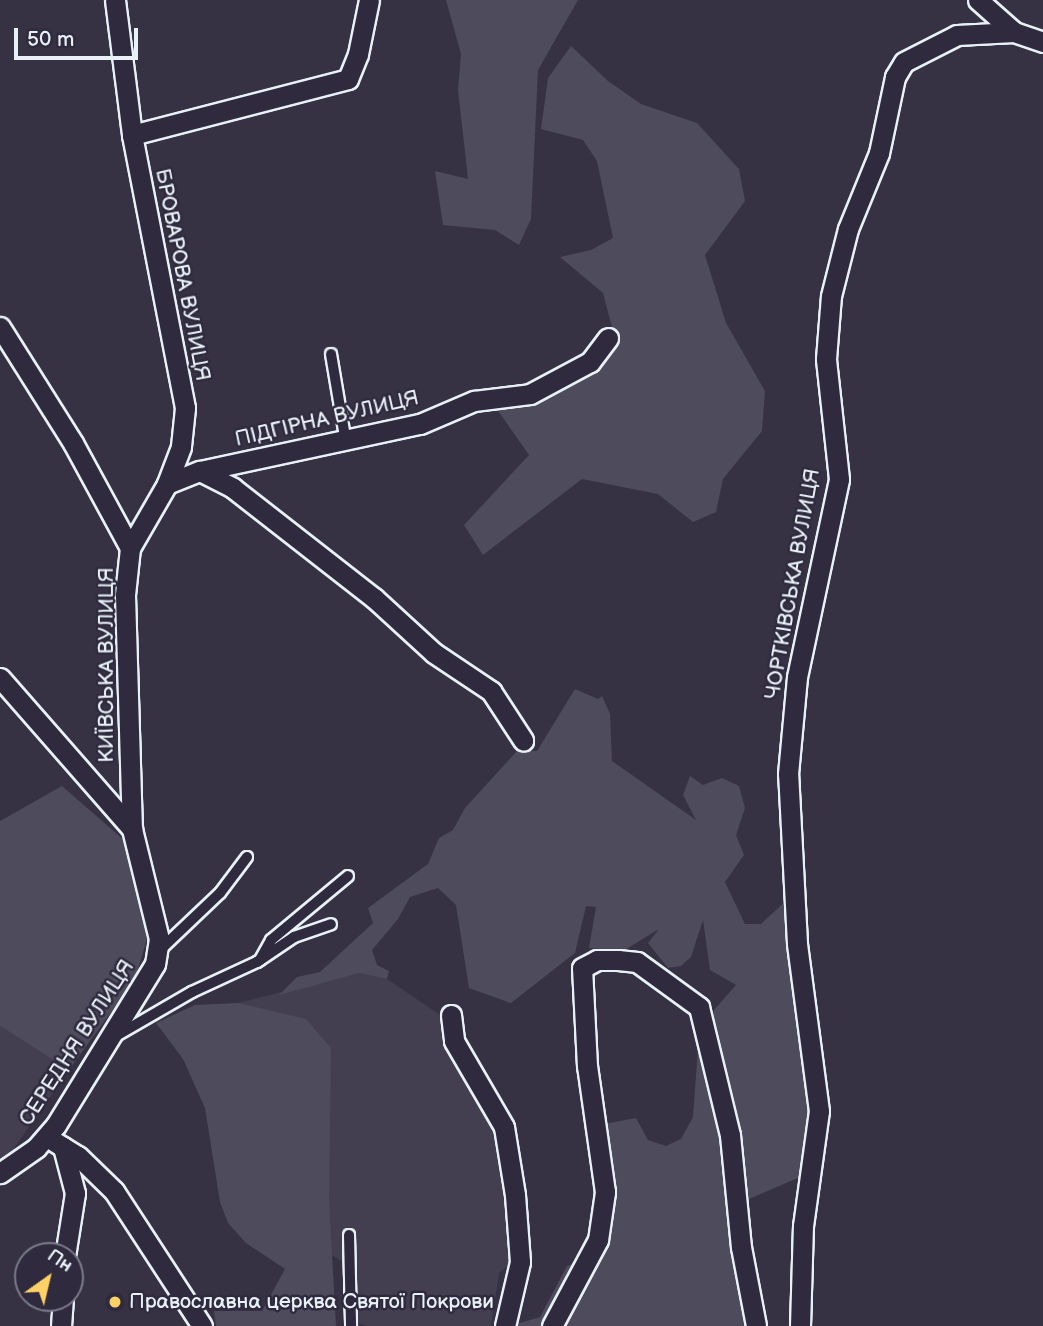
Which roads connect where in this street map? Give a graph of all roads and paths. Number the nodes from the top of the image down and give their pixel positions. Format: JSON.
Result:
{"nodes":[{"id":1,"x":115,"y":0,"type":"edge"},
{"id":2,"x":369,"y":0,"type":"edge"},
{"id":3,"x":978,"y":0,"type":"edge"},
{"id":4,"x":1014,"y":32,"type":"junction"},
{"id":5,"x":1043,"y":42,"type":"edge"},
{"id":6,"x":132,"y":135,"type":"junction"},
{"id":7,"x":0,"y":327,"type":"edge"},
{"id":8,"x":608,"y":338,"type":"dead end"},
{"id":9,"x":331,"y":354,"type":"dead end"},
{"id":10,"x":345,"y":437,"type":"junction"},
{"id":11,"x":200,"y":471,"type":"junction"},
{"id":12,"x":167,"y":484,"type":"junction"},
{"id":13,"x":130,"y":548,"type":"junction"},
{"id":14,"x":0,"y":678,"type":"edge"},
{"id":15,"x":523,"y":740,"type":"dead end"},
{"id":16,"x":132,"y":829,"type":"junction"},
{"id":17,"x":247,"y":857,"type":"dead end"},
{"id":18,"x":348,"y":876,"type":"dead end"},
{"id":19,"x":331,"y":925,"type":"dead end"},
{"id":20,"x":158,"y":951,"type":"junction"},
{"id":21,"x":260,"y":961,"type":"junction"},
{"id":22,"x":451,"y":1015,"type":"dead end"},
{"id":23,"x":112,"y":1037,"type":"junction"},
{"id":24,"x":55,"y":1142,"type":"junction"},
{"id":25,"x":0,"y":1173,"type":"edge"},
{"id":26,"x":349,"y":1235,"type":"dead end"},
{"id":27,"x":67,"y":1242,"type":"edge"},
{"id":28,"x":202,"y":1326,"type":"edge"},
{"id":29,"x":351,"y":1326,"type":"edge"},
{"id":30,"x":505,"y":1326,"type":"edge"},
{"id":31,"x":552,"y":1326,"type":"edge"},
{"id":32,"x":756,"y":1326,"type":"edge"},
{"id":33,"x":800,"y":1326,"type":"edge"}],
"edges":[{"from":1,"to":6,"type":"street","name":"БРОВАРОВА ВУЛИЦЯ"},
{"from":2,"to":6,"type":"street"},
{"from":3,"to":4,"type":"street"},
{"from":4,"to":5,"type":"street"},
{"from":4,"to":33,"type":"street","name":"ЧОРТКІВСЬКА ВУЛИЦЯ"},
{"from":6,"to":12,"type":"street","name":"БРОВАРОВА ВУЛИЦЯ"},
{"from":7,"to":13,"type":"street","name":"КИЇВСЬКА ВУЛИЦЯ"},
{"from":8,"to":10,"type":"street","name":"ПІДГІРНА ВУЛИЦЯ"},
{"from":9,"to":10,"type":"lane"},
{"from":10,"to":11,"type":"street","name":"ПІДГІРНА ВУЛИЦЯ"},
{"from":11,"to":12,"type":"street","name":"ПІДГІРНА ВУЛИЦЯ"},
{"from":11,"to":15,"type":"street"},
{"from":12,"to":13,"type":"street","name":"БРОВАРОВА ВУЛИЦЯ"},
{"from":13,"to":16,"type":"street","name":"КИЇВСЬКА ВУЛИЦЯ"},
{"from":14,"to":16,"type":"street","name":"СЕРЕДНЯ ВУЛИЦЯ"},
{"from":16,"to":20,"type":"street","name":"СЕРЕДНЯ ВУЛИЦЯ"},
{"from":17,"to":20,"type":"lane"},
{"from":18,"to":21,"type":"lane"},
{"from":19,"to":21,"type":"lane"},
{"from":20,"to":23,"type":"street","name":"СЕРЕДНЯ ВУЛИЦЯ"},
{"from":21,"to":23,"type":"lane"},
{"from":22,"to":30,"type":"street"},
{"from":23,"to":24,"type":"street","name":"СЕРЕДНЯ ВУЛИЦЯ"},
{"from":24,"to":25,"type":"street","name":"СЕРЕДНЯ ВУЛИЦЯ"},
{"from":24,"to":27,"type":"street"},
{"from":24,"to":28,"type":"street"},
{"from":26,"to":29,"type":"lane"},
{"from":31,"to":32,"type":"street"}]}
